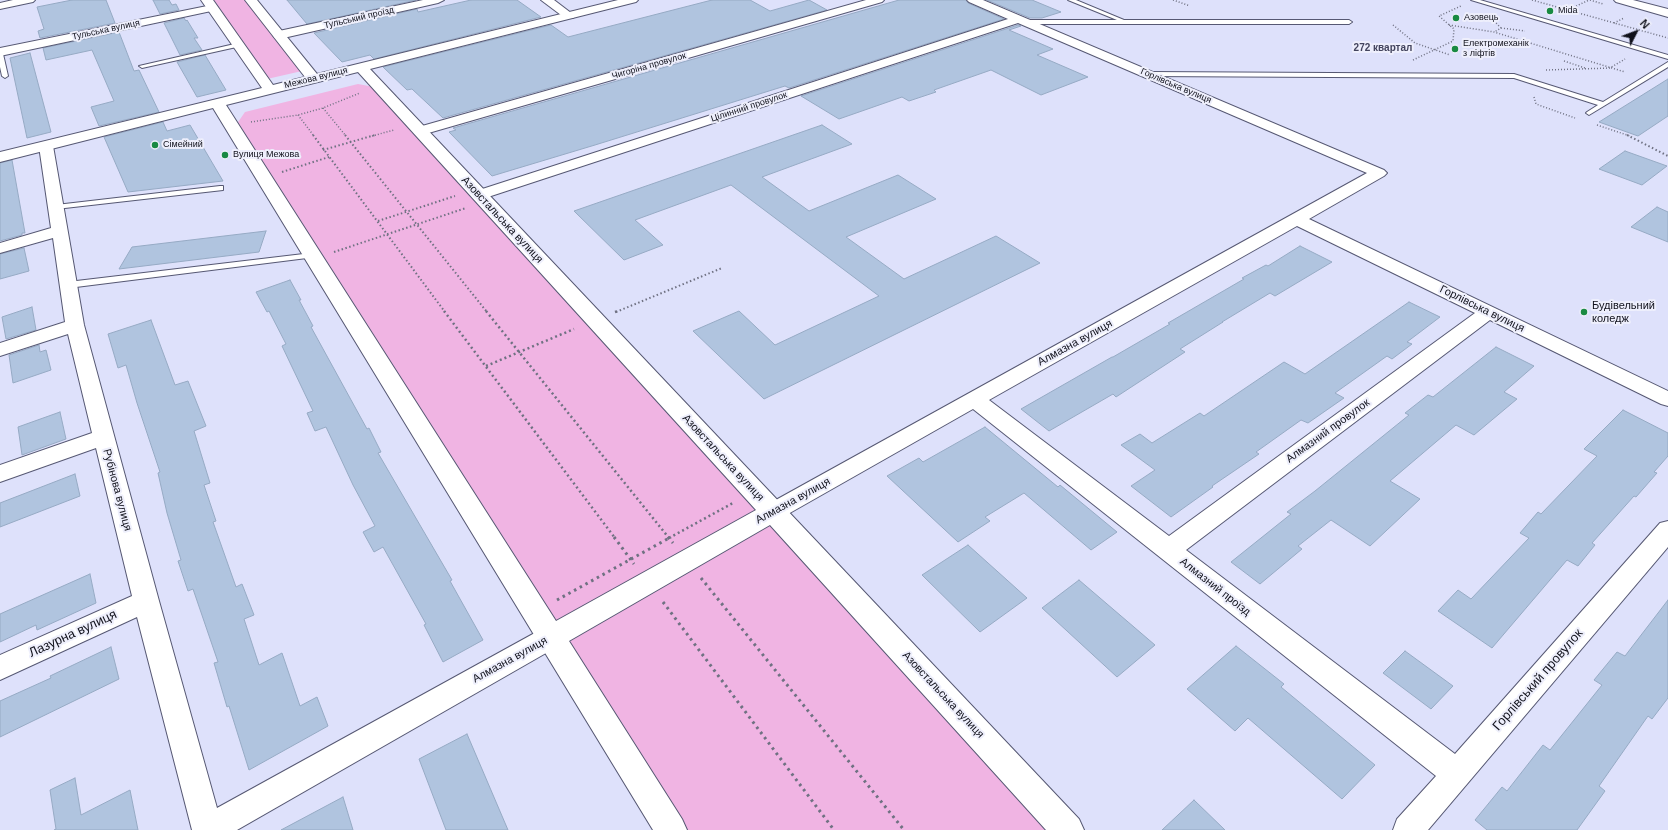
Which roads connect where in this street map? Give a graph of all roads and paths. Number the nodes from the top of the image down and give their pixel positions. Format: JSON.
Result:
{"nodes":[{"id":1,"x":29,"y":0,"type":"edge"},
{"id":2,"x":251,"y":0,"type":"edge"},
{"id":3,"x":438,"y":0,"type":"edge"},
{"id":4,"x":546,"y":0,"type":"edge"},
{"id":5,"x":632,"y":0,"type":"edge"},
{"id":6,"x":878,"y":0,"type":"edge"},
{"id":7,"x":973,"y":0,"type":"edge"},
{"id":8,"x":1071,"y":0,"type":"edge"},
{"id":9,"x":1475,"y":0,"type":"edge"},
{"id":10,"x":1532,"y":0,"type":"edge"},
{"id":11,"x":1588,"y":0,"type":"edge"},
{"id":12,"x":1620,"y":0,"type":"edge"},
{"id":13,"x":1499,"y":3,"type":"dead end"},
{"id":14,"x":210,"y":4,"type":"edge"},
{"id":15,"x":1493,"y":5,"type":"junction"},
{"id":16,"x":0,"y":6,"type":"edge"},
{"id":17,"x":1568,"y":10,"type":"junction"},
{"id":18,"x":1668,"y":13,"type":"edge"},
{"id":19,"x":569,"y":16,"type":"junction"},
{"id":20,"x":1022,"y":21,"type":"junction"},
{"id":21,"x":1127,"y":22,"type":"junction"},
{"id":22,"x":1349,"y":22,"type":"dead end"},
{"id":23,"x":1393,"y":25,"type":"dead end"},
{"id":24,"x":1449,"y":25,"type":"junction"},
{"id":25,"x":280,"y":36,"type":"junction"},
{"id":26,"x":1668,"y":38,"type":"edge"},
{"id":27,"x":238,"y":45,"type":"junction"},
{"id":28,"x":1434,"y":50,"type":"junction"},
{"id":29,"x":0,"y":53,"type":"edge"},
{"id":30,"x":1450,"y":55,"type":"dead end"},
{"id":31,"x":1668,"y":57,"type":"edge"},
{"id":32,"x":1628,"y":58,"type":"dead end"},
{"id":33,"x":1564,"y":61,"type":"dead end"},
{"id":34,"x":1668,"y":64,"type":"edge"},
{"id":35,"x":142,"y":66,"type":"dead end"},
{"id":36,"x":361,"y":67,"type":"junction"},
{"id":37,"x":1588,"y":68,"type":"junction"},
{"id":38,"x":1610,"y":68,"type":"junction"},
{"id":39,"x":1543,"y":70,"type":"dead end"},
{"id":40,"x":310,"y":74,"type":"junction"},
{"id":41,"x":1147,"y":74,"type":"junction"},
{"id":42,"x":330,"y":75,"type":"junction"},
{"id":43,"x":1380,"y":75,"type":"junction"},
{"id":44,"x":5,"y":76,"type":"dead end"},
{"id":45,"x":1645,"y":79,"type":"junction"},
{"id":46,"x":267,"y":84,"type":"junction"},
{"id":47,"x":378,"y":86,"type":"junction"},
{"id":48,"x":254,"y":94,"type":"junction"},
{"id":49,"x":217,"y":103,"type":"junction"},
{"id":50,"x":1603,"y":104,"type":"junction"},
{"id":51,"x":323,"y":108,"type":"junction"},
{"id":52,"x":1589,"y":113,"type":"dead end"},
{"id":53,"x":298,"y":115,"type":"junction"},
{"id":54,"x":231,"y":125,"type":"junction"},
{"id":55,"x":398,"y":129,"type":"dead end"},
{"id":56,"x":420,"y":131,"type":"junction"},
{"id":57,"x":1635,"y":138,"type":"dead end"},
{"id":58,"x":351,"y":142,"type":"junction"},
{"id":59,"x":46,"y":146,"type":"junction"},
{"id":60,"x":323,"y":150,"type":"junction"},
{"id":61,"x":1668,"y":156,"type":"edge"},
{"id":62,"x":0,"y":157,"type":"edge"},
{"id":63,"x":329,"y":157,"type":"junction"},
{"id":64,"x":281,"y":172,"type":"dead end"},
{"id":65,"x":1379,"y":173,"type":"joint"},
{"id":66,"x":220,"y":188,"type":"dead end"},
{"id":67,"x":479,"y":195,"type":"junction"},
{"id":68,"x":56,"y":207,"type":"junction"},
{"id":69,"x":407,"y":212,"type":"junction"},
{"id":70,"x":1296,"y":219,"type":"junction"},
{"id":71,"x":378,"y":222,"type":"junction"},
{"id":72,"x":417,"y":224,"type":"junction"},
{"id":73,"x":60,"y":231,"type":"junction"},
{"id":74,"x":387,"y":234,"type":"junction"},
{"id":75,"x":0,"y":248,"type":"edge"},
{"id":76,"x":313,"y":257,"type":"junction"},
{"id":77,"x":722,"y":268,"type":"dead end"},
{"id":78,"x":68,"y":285,"type":"junction"},
{"id":79,"x":614,"y":312,"type":"dead end"},
{"id":80,"x":1489,"y":312,"type":"junction"},
{"id":81,"x":75,"y":325,"type":"junction"},
{"id":82,"x":577,"y":328,"type":"dead end"},
{"id":83,"x":0,"y":350,"type":"edge"},
{"id":84,"x":519,"y":351,"type":"junction"},
{"id":85,"x":486,"y":366,"type":"junction"},
{"id":86,"x":974,"y":399,"type":"junction"},
{"id":87,"x":1668,"y":399,"type":"edge"},
{"id":88,"x":103,"y":437,"type":"junction"},
{"id":89,"x":0,"y":474,"type":"edge"},
{"id":90,"x":740,"y":500,"type":"dead end"},
{"id":91,"x":773,"y":512,"type":"junction"},
{"id":92,"x":1668,"y":530,"type":"edge"},
{"id":93,"x":670,"y":538,"type":"junction"},
{"id":94,"x":1168,"y":550,"type":"junction"},
{"id":95,"x":631,"y":559,"type":"junction"},
{"id":96,"x":687,"y":560,"type":"junction"},
{"id":97,"x":648,"y":582,"type":"junction"},
{"id":98,"x":565,"y":596,"type":"dead end"},
{"id":99,"x":146,"y":601,"type":"junction"},
{"id":100,"x":551,"y":637,"type":"junction"},
{"id":101,"x":0,"y":668,"type":"edge"},
{"id":102,"x":1457,"y":774,"type":"junction"},
{"id":103,"x":208,"y":830,"type":"edge"},
{"id":104,"x":671,"y":830,"type":"edge"},
{"id":105,"x":834,"y":830,"type":"edge"},
{"id":106,"x":904,"y":830,"type":"edge"},
{"id":107,"x":1068,"y":830,"type":"edge"},
{"id":108,"x":1408,"y":830,"type":"edge"}],
"edges":[{"from":1,"to":16,"type":"street"},
{"from":2,"to":25,"type":"street"},
{"from":3,"to":25,"type":"street","name":"Тульський проїзд"},
{"from":4,"to":19,"type":"street"},
{"from":5,"to":19,"type":"street","name":"Межова вулиця"},
{"from":6,"to":56,"type":"street","name":"Чигоріна провулок"},
{"from":7,"to":20,"type":"street","name":"Горлівська вулиця"},
{"from":8,"to":21,"type":"lane"},
{"from":9,"to":15,"type":"lane"},
{"from":9,"to":24,"type":"path"},
{"from":10,"to":17,"type":"path"},
{"from":11,"to":17,"type":"path"},
{"from":12,"to":18,"type":"street"},
{"from":13,"to":15,"type":"lane"},
{"from":14,"to":27,"type":"street"},
{"from":14,"to":29,"type":"street","name":"Тульська вулиця"},
{"from":15,"to":31,"type":"lane"},
{"from":17,"to":26,"type":"path"},
{"from":19,"to":36,"type":"street","name":"Межова вулиця"},
{"from":20,"to":21,"type":"lane"},
{"from":20,"to":41,"type":"street","name":"Горлівська вулиця"},
{"from":20,"to":67,"type":"street","name":"Цілинний провулок"},
{"from":21,"to":22,"type":"lane"},
{"from":23,"to":28,"type":"path"},
{"from":24,"to":28,"type":"path"},
{"from":24,"to":38,"type":"path"},
{"from":25,"to":40,"type":"street"},
{"from":27,"to":35,"type":"lane"},
{"from":27,"to":46,"type":"street"},
{"from":28,"to":30,"type":"path"},
{"from":28,"to":43,"type":"path"},
{"from":29,"to":44,"type":"lane"},
{"from":32,"to":38,"type":"path"},
{"from":33,"to":37,"type":"path"},
{"from":34,"to":45,"type":"lane"},
{"from":36,"to":42,"type":"street","name":"Межова вулиця"},
{"from":36,"to":47,"type":"street","name":"Азовстальська вулиця"},
{"from":37,"to":38,"type":"path"},
{"from":37,"to":39,"type":"path"},
{"from":38,"to":45,"type":"path"},
{"from":40,"to":42,"type":"street","name":"Межова вулиця"},
{"from":40,"to":46,"type":"street","name":"Межова вулиця"},
{"from":41,"to":43,"type":"lane"},
{"from":41,"to":65,"type":"street","name":"Горлівська вулиця"},
{"from":42,"to":47,"type":"street"},
{"from":43,"to":50,"type":"lane"},
{"from":45,"to":50,"type":"lane"},
{"from":46,"to":48,"type":"street","name":"Межова вулиця"},
{"from":47,"to":51,"type":"path"},
{"from":47,"to":56,"type":"street","name":"Азовстальська вулиця"},
{"from":48,"to":49,"type":"street","name":"Межова вулиця"},
{"from":48,"to":54,"type":"street"},
{"from":49,"to":54,"type":"street"},
{"from":49,"to":59,"type":"street","name":"Межова вулиця"},
{"from":50,"to":52,"type":"lane"},
{"from":51,"to":53,"type":"path"},
{"from":51,"to":58,"type":"path"},
{"from":53,"to":54,"type":"path"},
{"from":53,"to":60,"type":"path"},
{"from":54,"to":76,"type":"street"},
{"from":55,"to":58,"type":"path"},
{"from":56,"to":67,"type":"street","name":"Азовстальська вулиця"},
{"from":57,"to":61,"type":"path"},
{"from":58,"to":60,"type":"path"},
{"from":58,"to":69,"type":"path"},
{"from":59,"to":62,"type":"street","name":"Межова вулиця"},
{"from":59,"to":68,"type":"street","name":"Рубінова вулиця"},
{"from":60,"to":63,"type":"path"},
{"from":63,"to":64,"type":"path"},
{"from":63,"to":71,"type":"path"},
{"from":65,"to":70,"type":"street","name":"Алмазна вулиця"},
{"from":66,"to":68,"type":"lane"},
{"from":67,"to":69,"type":"path"},
{"from":67,"to":72,"type":"path"},
{"from":67,"to":91,"type":"street","name":"Азовстальська вулиця"},
{"from":68,"to":73,"type":"street","name":"Рубінова вулиця"},
{"from":69,"to":71,"type":"path"},
{"from":69,"to":72,"type":"path"},
{"from":70,"to":80,"type":"street","name":"Горлівська вулиця"},
{"from":70,"to":86,"type":"street","name":"Алмазна вулиця"},
{"from":71,"to":74,"type":"path"},
{"from":72,"to":74,"type":"path"},
{"from":72,"to":84,"type":"path"},
{"from":73,"to":75,"type":"street"},
{"from":73,"to":78,"type":"street","name":"Рубінова вулиця"},
{"from":74,"to":76,"type":"path"},
{"from":74,"to":85,"type":"path"},
{"from":76,"to":78,"type":"lane"},
{"from":76,"to":100,"type":"street"},
{"from":77,"to":79,"type":"path"},
{"from":78,"to":81,"type":"street","name":"Рубінова вулиця"},
{"from":80,"to":87,"type":"street","name":"Горлівська вулиця"},
{"from":80,"to":94,"type":"street","name":"Алмазний провулок"},
{"from":81,"to":83,"type":"street"},
{"from":81,"to":88,"type":"street","name":"Рубінова вулиця"},
{"from":82,"to":84,"type":"path"},
{"from":84,"to":85,"type":"path"},
{"from":84,"to":93,"type":"path"},
{"from":85,"to":95,"type":"path"},
{"from":86,"to":91,"type":"street","name":"Алмазна вулиця"},
{"from":86,"to":94,"type":"street","name":"Алмазний проїзд"},
{"from":88,"to":89,"type":"street"},
{"from":88,"to":99,"type":"street","name":"Рубінова вулиця"},
{"from":90,"to":93,"type":"path"},
{"from":91,"to":96,"type":"street","name":"Алмазна вулиця"},
{"from":91,"to":107,"type":"street","name":"Азовстальська вулиця"},
{"from":92,"to":102,"type":"street","name":"Горлівський провулок"},
{"from":93,"to":95,"type":"path"},
{"from":93,"to":96,"type":"path"},
{"from":94,"to":102,"type":"street","name":"Алмазний проїзд"},
{"from":95,"to":97,"type":"path"},
{"from":95,"to":98,"type":"path"},
{"from":96,"to":97,"type":"street","name":"Алмазна вулиця"},
{"from":96,"to":106,"type":"path"},
{"from":97,"to":100,"type":"street","name":"Алмазна вулиця"},
{"from":97,"to":105,"type":"path"},
{"from":99,"to":101,"type":"street","name":"Лазурна вулиця"},
{"from":99,"to":103,"type":"street","name":"Рубінова вулиця"},
{"from":100,"to":103,"type":"street","name":"Алмазна вулиця"},
{"from":100,"to":104,"type":"street"},
{"from":102,"to":108,"type":"street","name":"Горлівський провулок"}]}
